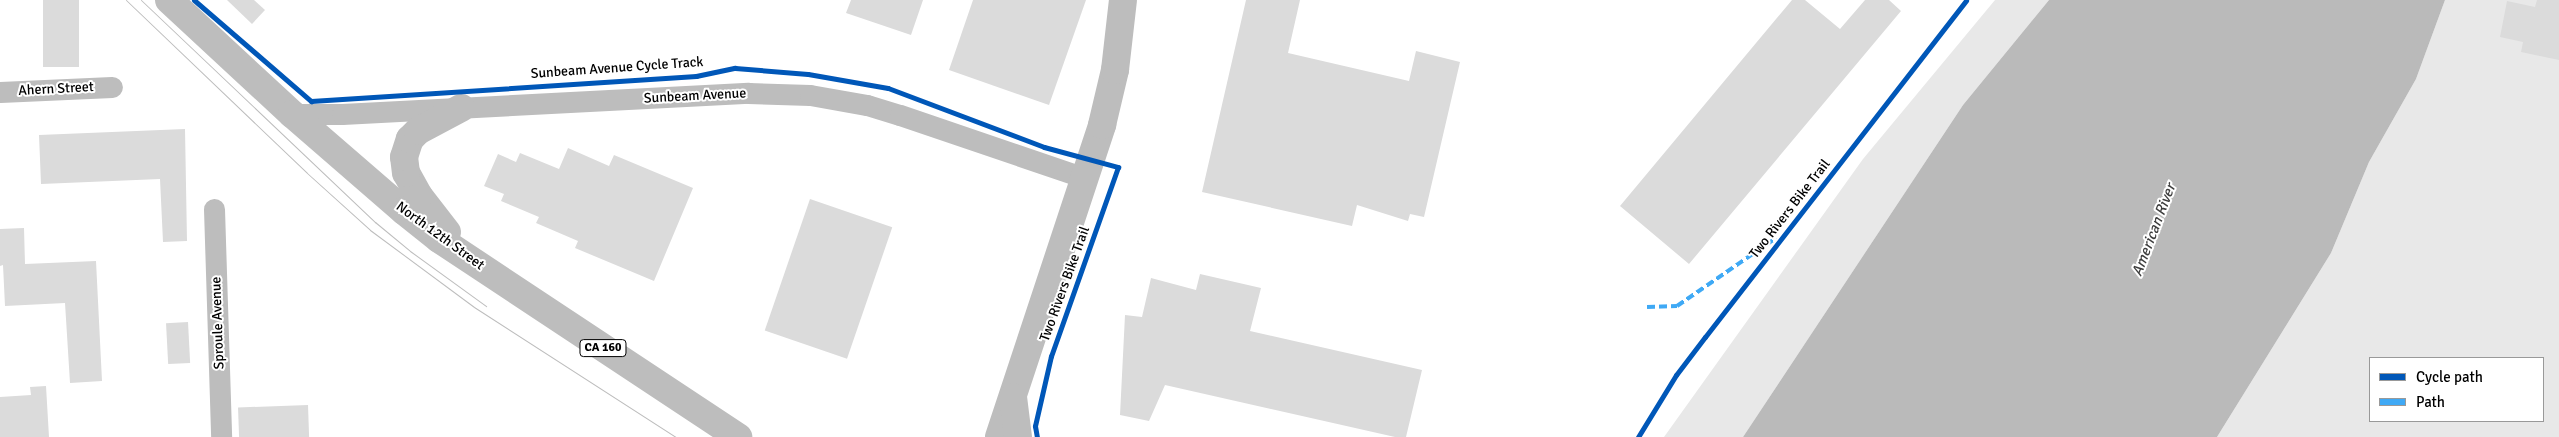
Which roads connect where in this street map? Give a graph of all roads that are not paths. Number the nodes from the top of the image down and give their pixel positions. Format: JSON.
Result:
{"nodes":[{"id":1,"x":169,"y":0,"type":"edge"},
{"id":2,"x":1123,"y":0,"type":"edge"},
{"id":3,"x":112,"y":87,"type":"dead end"},
{"id":4,"x":2,"y":92,"type":"edge"},
{"id":5,"x":460,"y":108,"type":"junction"},
{"id":6,"x":292,"y":114,"type":"junction"},
{"id":7,"x":1085,"y":178,"type":"junction"},
{"id":8,"x":214,"y":209,"type":"dead end"},
{"id":9,"x":468,"y":259,"type":"junction"},
{"id":10,"x":1013,"y":397,"type":"junction"},
{"id":11,"x":221,"y":437,"type":"edge"},
{"id":12,"x":738,"y":437,"type":"edge"},
{"id":13,"x":984,"y":437,"type":"edge"},
{"id":14,"x":999,"y":437,"type":"edge"},
{"id":15,"x":1018,"y":437,"type":"edge"}],
"edges":[{"from":1,"to":6,"type":"main road","name":"North 12th Street","number":"CA 160"},
{"from":2,"to":7,"type":"main road"},
{"from":3,"to":4,"type":"street","name":"Ahern Street"},
{"from":5,"to":6,"type":"street","name":"Sunbeam Avenue"},
{"from":5,"to":7,"type":"street","name":"Sunbeam Avenue"},
{"from":5,"to":9,"type":"main road"},
{"from":6,"to":9,"type":"main road","name":"North 12th Street","number":"CA 160"},
{"from":7,"to":10,"type":"main road"},
{"from":8,"to":11,"type":"street","name":"Sproule Avenue"},
{"from":9,"to":12,"type":"main road","name":"North 12th Street","number":"CA 160"},
{"from":10,"to":13,"type":"main road"},
{"from":10,"to":14,"type":"main road"},
{"from":10,"to":15,"type":"main road"}]}
